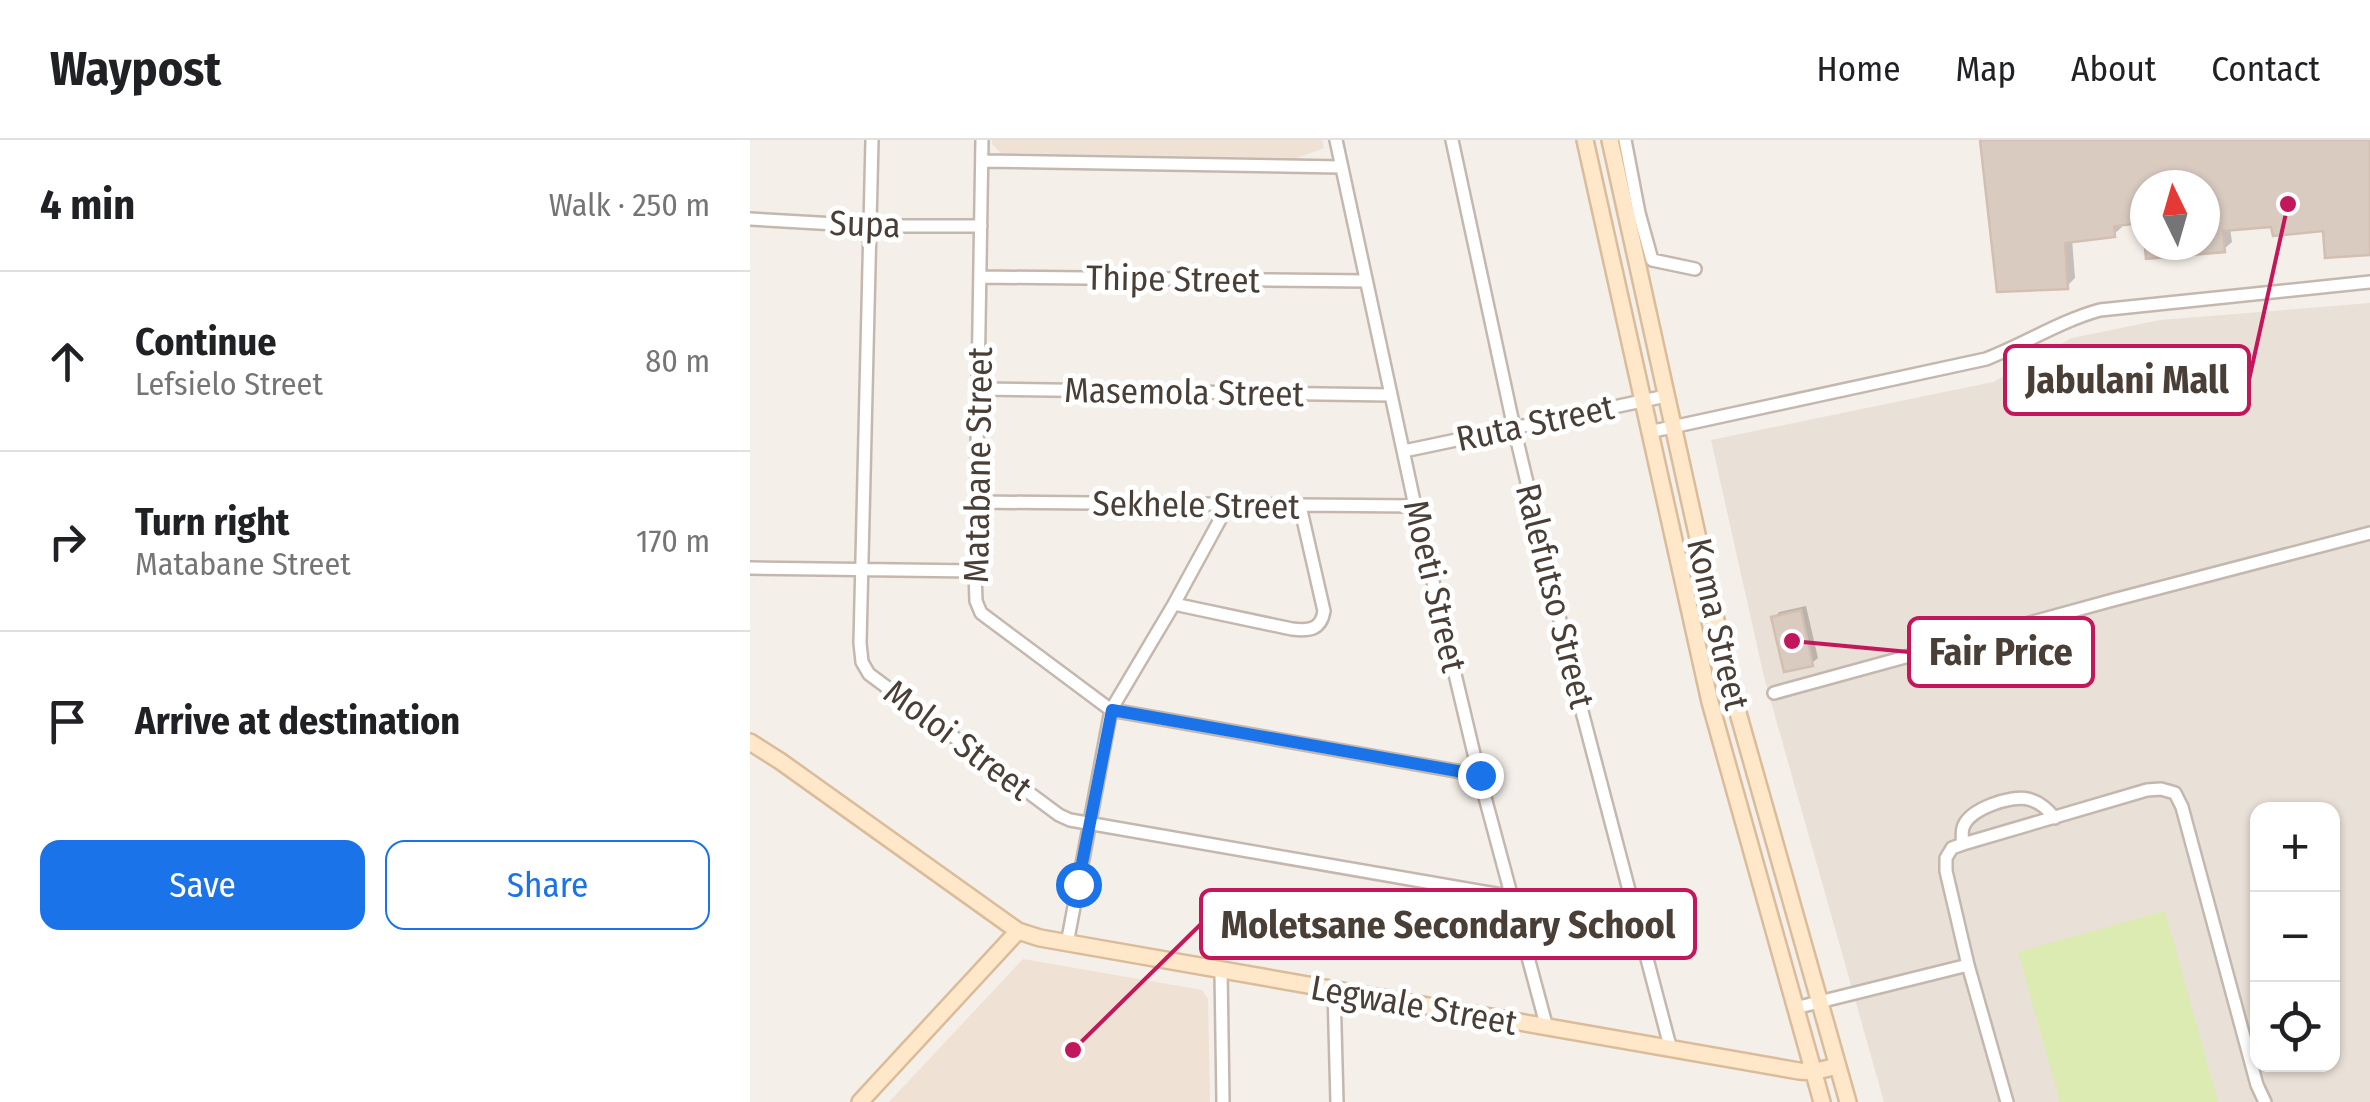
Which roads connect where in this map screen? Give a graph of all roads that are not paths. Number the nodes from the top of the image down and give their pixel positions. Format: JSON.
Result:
{"nodes":[{"id":1,"x":872,"y":140,"type":"edge"},
{"id":2,"x":982,"y":140,"type":"edge"},
{"id":3,"x":1336,"y":140,"type":"edge"},
{"id":4,"x":1452,"y":140,"type":"edge"},
{"id":5,"x":1585,"y":140,"type":"edge"},
{"id":6,"x":1610,"y":140,"type":"edge"},
{"id":7,"x":1625,"y":140,"type":"edge"},
{"id":8,"x":982,"y":161,"type":"junction"},
{"id":9,"x":1342,"y":167,"type":"junction"},
{"id":10,"x":750,"y":220,"type":"edge"},
{"id":11,"x":870,"y":226,"type":"junction"},
{"id":12,"x":980,"y":226,"type":"junction"},
{"id":13,"x":1695,"y":269,"type":"dead end"},
{"id":14,"x":981,"y":277,"type":"junction"},
{"id":15,"x":1366,"y":281,"type":"junction"},
{"id":16,"x":2370,"y":282,"type":"edge"},
{"id":17,"x":978,"y":389,"type":"junction"},
{"id":18,"x":1391,"y":395,"type":"junction"},
{"id":19,"x":1666,"y":396,"type":"junction"},
{"id":20,"x":1642,"y":399,"type":"junction"},
{"id":21,"x":1672,"y":427,"type":"junction"},
{"id":22,"x":1514,"y":428,"type":"junction"},
{"id":23,"x":1649,"y":432,"type":"junction"},
{"id":24,"x":1404,"y":451,"type":"junction"},
{"id":25,"x":976,"y":502,"type":"junction"},
{"id":26,"x":1228,"y":505,"type":"junction"},
{"id":27,"x":1300,"y":506,"type":"junction"},
{"id":28,"x":1416,"y":506,"type":"junction"},
{"id":29,"x":2370,"y":533,"type":"edge"},
{"id":30,"x":750,"y":568,"type":"edge"},
{"id":31,"x":860,"y":570,"type":"junction"},
{"id":32,"x":974,"y":571,"type":"junction"},
{"id":33,"x":1174,"y":604,"type":"junction"},
{"id":34,"x":1774,"y":693,"type":"dead end"},
{"id":35,"x":1112,"y":710,"type":"junction"},
{"id":36,"x":750,"y":742,"type":"edge"},
{"id":37,"x":1480,"y":775,"type":"junction"},
{"id":38,"x":2055,"y":818,"type":"junction"},
{"id":39,"x":1089,"y":823,"type":"junction"},
{"id":40,"x":1962,"y":844,"type":"junction"},
{"id":41,"x":1513,"y":897,"type":"junction"},
{"id":42,"x":1018,"y":930,"type":"junction"},
{"id":43,"x":1067,"y":944,"type":"junction"},
{"id":44,"x":1968,"y":965,"type":"junction"},
{"id":45,"x":1221,"y":970,"type":"junction"},
{"id":46,"x":1334,"y":990,"type":"junction"},
{"id":47,"x":1820,"y":1002,"type":"junction"},
{"id":48,"x":1795,"y":1008,"type":"junction"},
{"id":49,"x":1546,"y":1028,"type":"junction"},
{"id":50,"x":1672,"y":1050,"type":"junction"},
{"id":51,"x":1838,"y":1066,"type":"junction"},
{"id":52,"x":1813,"y":1072,"type":"junction"},
{"id":53,"x":860,"y":1102,"type":"edge"},
{"id":54,"x":1224,"y":1102,"type":"edge"},
{"id":55,"x":1337,"y":1102,"type":"edge"},
{"id":56,"x":1822,"y":1102,"type":"edge"},
{"id":57,"x":1848,"y":1102,"type":"edge"},
{"id":58,"x":2007,"y":1102,"type":"edge"},
{"id":59,"x":2264,"y":1102,"type":"edge"}],
"edges":[{"from":1,"to":11,"type":"street","name":"Moloi Street"},
{"from":2,"to":8,"type":"street","name":"Matabane Street"},
{"from":3,"to":9,"type":"street","name":"Moeti Street"},
{"from":4,"to":22,"type":"street","name":"Ralefutso Street"},
{"from":5,"to":20,"type":"main road","name":"Koma Street"},
{"from":6,"to":19,"type":"main road","name":"Koma Street"},
{"from":7,"to":13,"type":"street"},
{"from":8,"to":9,"type":"street"},
{"from":8,"to":12,"type":"street","name":"Matabane Street"},
{"from":9,"to":15,"type":"street","name":"Moeti Street"},
{"from":10,"to":11,"type":"street","name":"Supa"},
{"from":11,"to":12,"type":"street","name":"Supa"},
{"from":11,"to":31,"type":"street","name":"Moloi Street"},
{"from":12,"to":14,"type":"street","name":"Matabane Street"},
{"from":14,"to":15,"type":"street","name":"Thipe Street"},
{"from":14,"to":17,"type":"street","name":"Matabane Street"},
{"from":15,"to":18,"type":"street","name":"Moeti Street"},
{"from":16,"to":21,"type":"street"},
{"from":17,"to":18,"type":"street","name":"Masemola Street"},
{"from":17,"to":25,"type":"street","name":"Matabane Street"},
{"from":18,"to":24,"type":"street","name":"Moeti Street"},
{"from":19,"to":20,"type":"street","name":"Ruta Street"},
{"from":19,"to":21,"type":"main road","name":"Koma Street"},
{"from":20,"to":22,"type":"street","name":"Ruta Street"},
{"from":20,"to":23,"type":"main road","name":"Koma Street"},
{"from":21,"to":23,"type":"street"},
{"from":21,"to":47,"type":"main road","name":"Koma Street"},
{"from":22,"to":24,"type":"street","name":"Ruta Street"},
{"from":22,"to":50,"type":"street","name":"Ralefutso Street"},
{"from":23,"to":48,"type":"main road","name":"Koma Street"},
{"from":24,"to":28,"type":"street","name":"Moeti Street"},
{"from":25,"to":26,"type":"street","name":"Sekhele Street"},
{"from":25,"to":32,"type":"street","name":"Matabane Street"},
{"from":26,"to":27,"type":"street","name":"Sekhele Street"},
{"from":26,"to":33,"type":"street"},
{"from":27,"to":28,"type":"street","name":"Sekhele Street"},
{"from":27,"to":33,"type":"street"},
{"from":28,"to":37,"type":"street","name":"Moeti Street"},
{"from":29,"to":34,"type":"street"},
{"from":30,"to":31,"type":"street"},
{"from":31,"to":32,"type":"street"},
{"from":31,"to":39,"type":"street","name":"Moloi Street"},
{"from":32,"to":35,"type":"street","name":"Matabane Street"},
{"from":33,"to":35,"type":"street"},
{"from":35,"to":37,"type":"street","name":"Matabane Street"},
{"from":35,"to":39,"type":"street"},
{"from":36,"to":42,"type":"main road","name":"Legwale Street"},
{"from":37,"to":41,"type":"street","name":"Moeti Street"},
{"from":38,"to":40,"type":"street"},
{"from":38,"to":40,"type":"street"},
{"from":38,"to":59,"type":"street"},
{"from":39,"to":41,"type":"street","name":"Moloi Street"},
{"from":39,"to":43,"type":"street"},
{"from":40,"to":44,"type":"street"},
{"from":41,"to":49,"type":"street","name":"Moeti Street"},
{"from":42,"to":43,"type":"main road","name":"Legwale Street"},
{"from":42,"to":53,"type":"main road"},
{"from":43,"to":45,"type":"main road","name":"Legwale Street"},
{"from":44,"to":47,"type":"street"},
{"from":44,"to":58,"type":"street"},
{"from":45,"to":46,"type":"main road","name":"Legwale Street"},
{"from":45,"to":54,"type":"street"},
{"from":46,"to":49,"type":"main road","name":"Legwale Street"},
{"from":46,"to":55,"type":"street"},
{"from":47,"to":48,"type":"street"},
{"from":47,"to":51,"type":"main road","name":"Koma Street"},
{"from":48,"to":52,"type":"main road","name":"Koma Street"},
{"from":49,"to":50,"type":"main road","name":"Legwale Street"},
{"from":50,"to":52,"type":"main road","name":"Legwale Street"},
{"from":51,"to":52,"type":"main road","name":"Legwale Street"},
{"from":51,"to":57,"type":"main road","name":"Koma Street"},
{"from":52,"to":56,"type":"main road","name":"Koma Street"}]}
